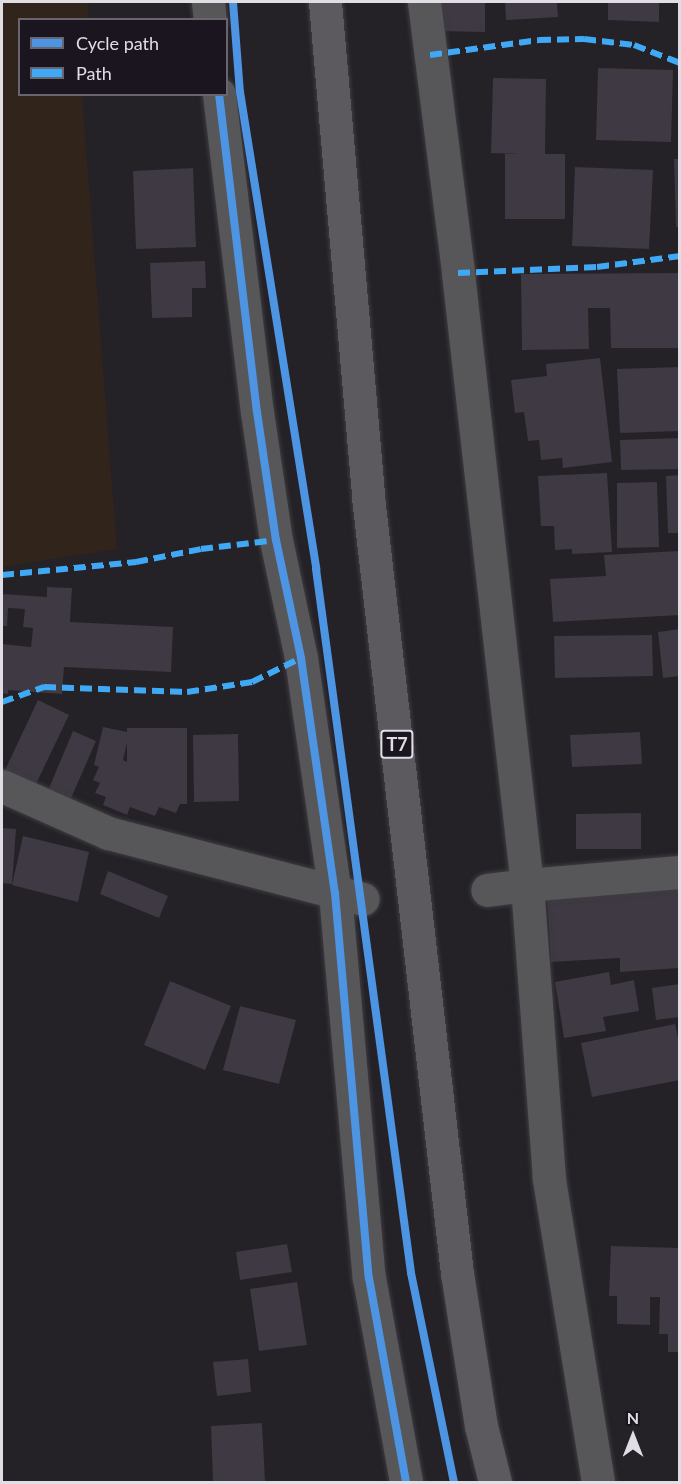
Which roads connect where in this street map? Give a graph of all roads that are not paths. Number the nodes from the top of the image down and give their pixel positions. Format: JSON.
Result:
{"nodes":[{"id":1,"x":208,"y":2,"type":"edge"},
{"id":2,"x":325,"y":2,"type":"edge"},
{"id":3,"x":424,"y":2,"type":"edge"},
{"id":4,"x":210,"y":18,"type":"edge"},
{"id":5,"x":219,"y":96,"type":"edge"},
{"id":6,"x":2,"y":786,"type":"edge"},
{"id":7,"x":680,"y":872,"type":"edge"},
{"id":8,"x":527,"y":885,"type":"junction"},
{"id":9,"x":487,"y":890,"type":"dead end"},
{"id":10,"x":349,"y":896,"type":"junction"},
{"id":11,"x":406,"y":1482,"type":"edge"},
{"id":12,"x":495,"y":1482,"type":"edge"},
{"id":13,"x":598,"y":1482,"type":"edge"}],
"edges":[{"from":1,"to":4,"type":"street"},
{"from":2,"to":12,"type":"highway","number":"T7"},
{"from":3,"to":8,"type":"street"},
{"from":5,"to":10,"type":"street"},
{"from":6,"to":10,"type":"street"},
{"from":7,"to":8,"type":"street"},
{"from":8,"to":9,"type":"street"},
{"from":8,"to":13,"type":"street"},
{"from":10,"to":11,"type":"street"}]}
